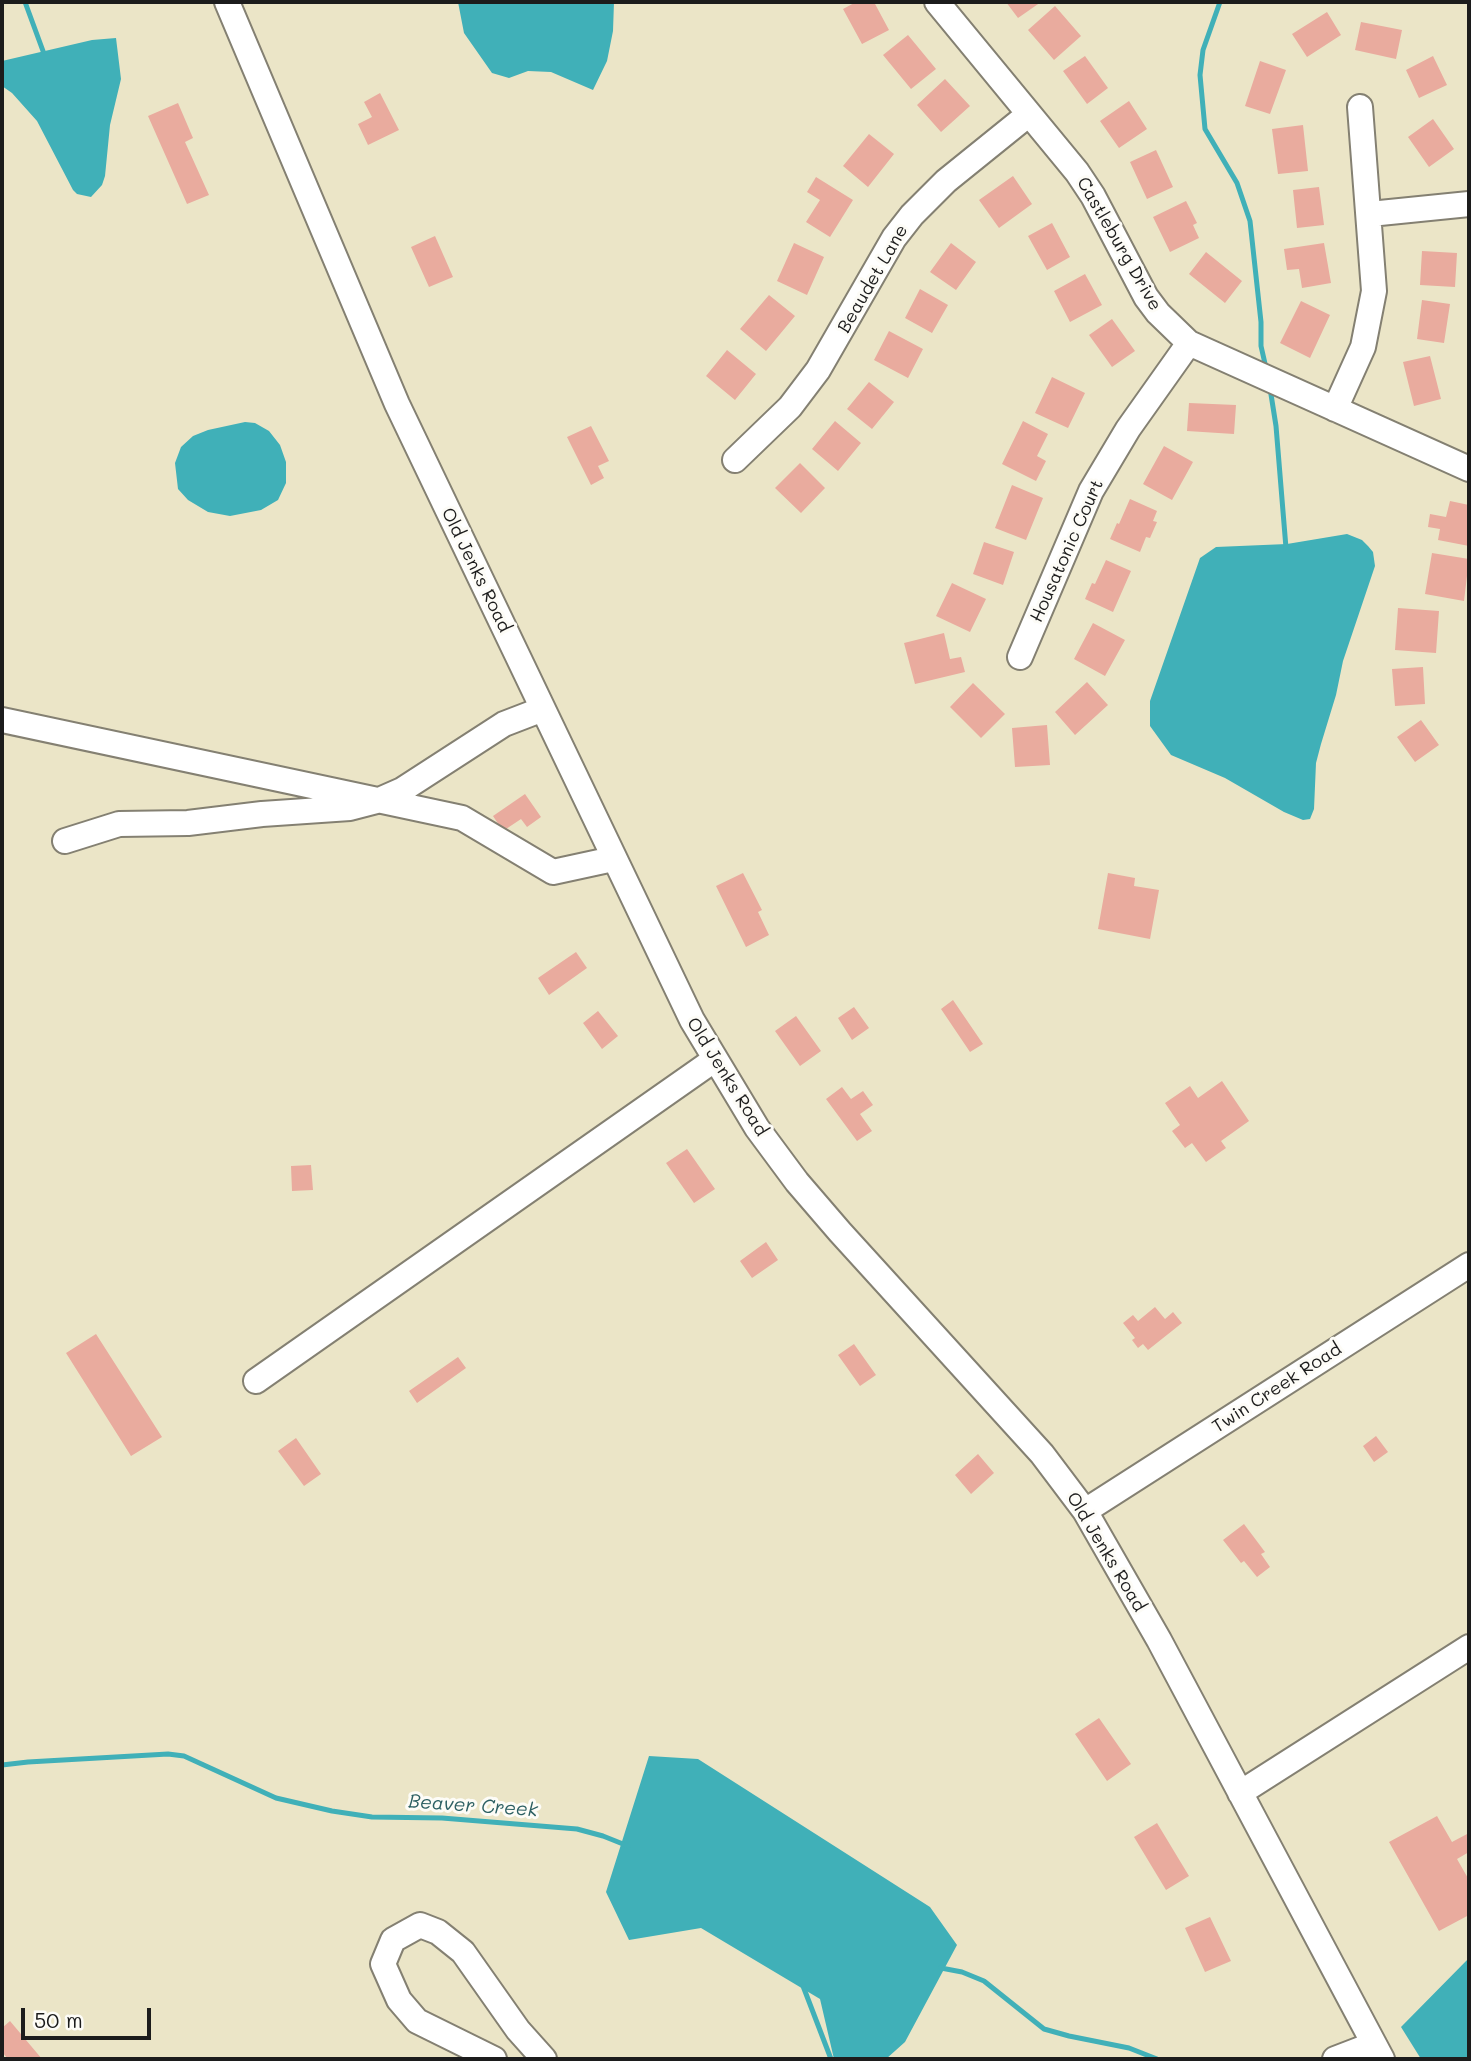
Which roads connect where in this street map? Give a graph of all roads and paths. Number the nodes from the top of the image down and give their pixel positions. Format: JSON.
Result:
{"nodes":[{"id":1,"x":227,"y":2,"type":"edge"},
{"id":2,"x":937,"y":2,"type":"edge"},
{"id":3,"x":1360,"y":107,"type":"dead end"},
{"id":4,"x":1029,"y":114,"type":"junction"},
{"id":5,"x":1469,"y":204,"type":"edge"},
{"id":6,"x":1370,"y":214,"type":"junction"},
{"id":7,"x":1189,"y":343,"type":"junction"},
{"id":8,"x":1335,"y":410,"type":"junction"},
{"id":9,"x":735,"y":460,"type":"dead end"},
{"id":10,"x":1469,"y":469,"type":"edge"},
{"id":11,"x":1020,"y":657,"type":"dead end"},
{"id":12,"x":543,"y":709,"type":"junction"},
{"id":13,"x":2,"y":720,"type":"edge"},
{"id":14,"x":377,"y":801,"type":"junction"},
{"id":15,"x":65,"y":841,"type":"dead end"},
{"id":16,"x":613,"y":859,"type":"junction"},
{"id":17,"x":714,"y":1060,"type":"junction"},
{"id":18,"x":1469,"y":1265,"type":"edge"},
{"id":19,"x":256,"y":1381,"type":"dead end"},
{"id":20,"x":1085,"y":1511,"type":"junction"},
{"id":21,"x":1469,"y":1647,"type":"edge"},
{"id":22,"x":1240,"y":1793,"type":"junction"},
{"id":23,"x":1378,"y":2052,"type":"edge"},
{"id":24,"x":494,"y":2059,"type":"edge"},
{"id":25,"x":544,"y":2059,"type":"edge"},
{"id":26,"x":1335,"y":2059,"type":"edge"}],
"edges":[{"from":1,"to":12,"type":"street","name":"Old Jenks Road"},
{"from":2,"to":4,"type":"street","name":"Castleburg Drive"},
{"from":3,"to":6,"type":"street"},
{"from":4,"to":7,"type":"street","name":"Castleburg Drive"},
{"from":4,"to":9,"type":"street","name":"Beaudet Lane"},
{"from":5,"to":6,"type":"street"},
{"from":6,"to":8,"type":"street"},
{"from":7,"to":8,"type":"street","name":"Castleburg Drive"},
{"from":7,"to":11,"type":"street","name":"Housatonic Court"},
{"from":8,"to":10,"type":"street","name":"Castleburg Drive"},
{"from":12,"to":14,"type":"street"},
{"from":12,"to":16,"type":"street","name":"Old Jenks Road"},
{"from":13,"to":14,"type":"street"},
{"from":14,"to":15,"type":"street"},
{"from":14,"to":16,"type":"street"},
{"from":16,"to":17,"type":"street","name":"Old Jenks Road"},
{"from":17,"to":19,"type":"street"},
{"from":17,"to":20,"type":"street","name":"Old Jenks Road"},
{"from":18,"to":20,"type":"street","name":"Twin Creek Road"},
{"from":20,"to":22,"type":"street","name":"Old Jenks Road"},
{"from":21,"to":22,"type":"street"},
{"from":22,"to":23,"type":"street","name":"Old Jenks Road"},
{"from":23,"to":26,"type":"street"},
{"from":24,"to":25,"type":"street"}]}
